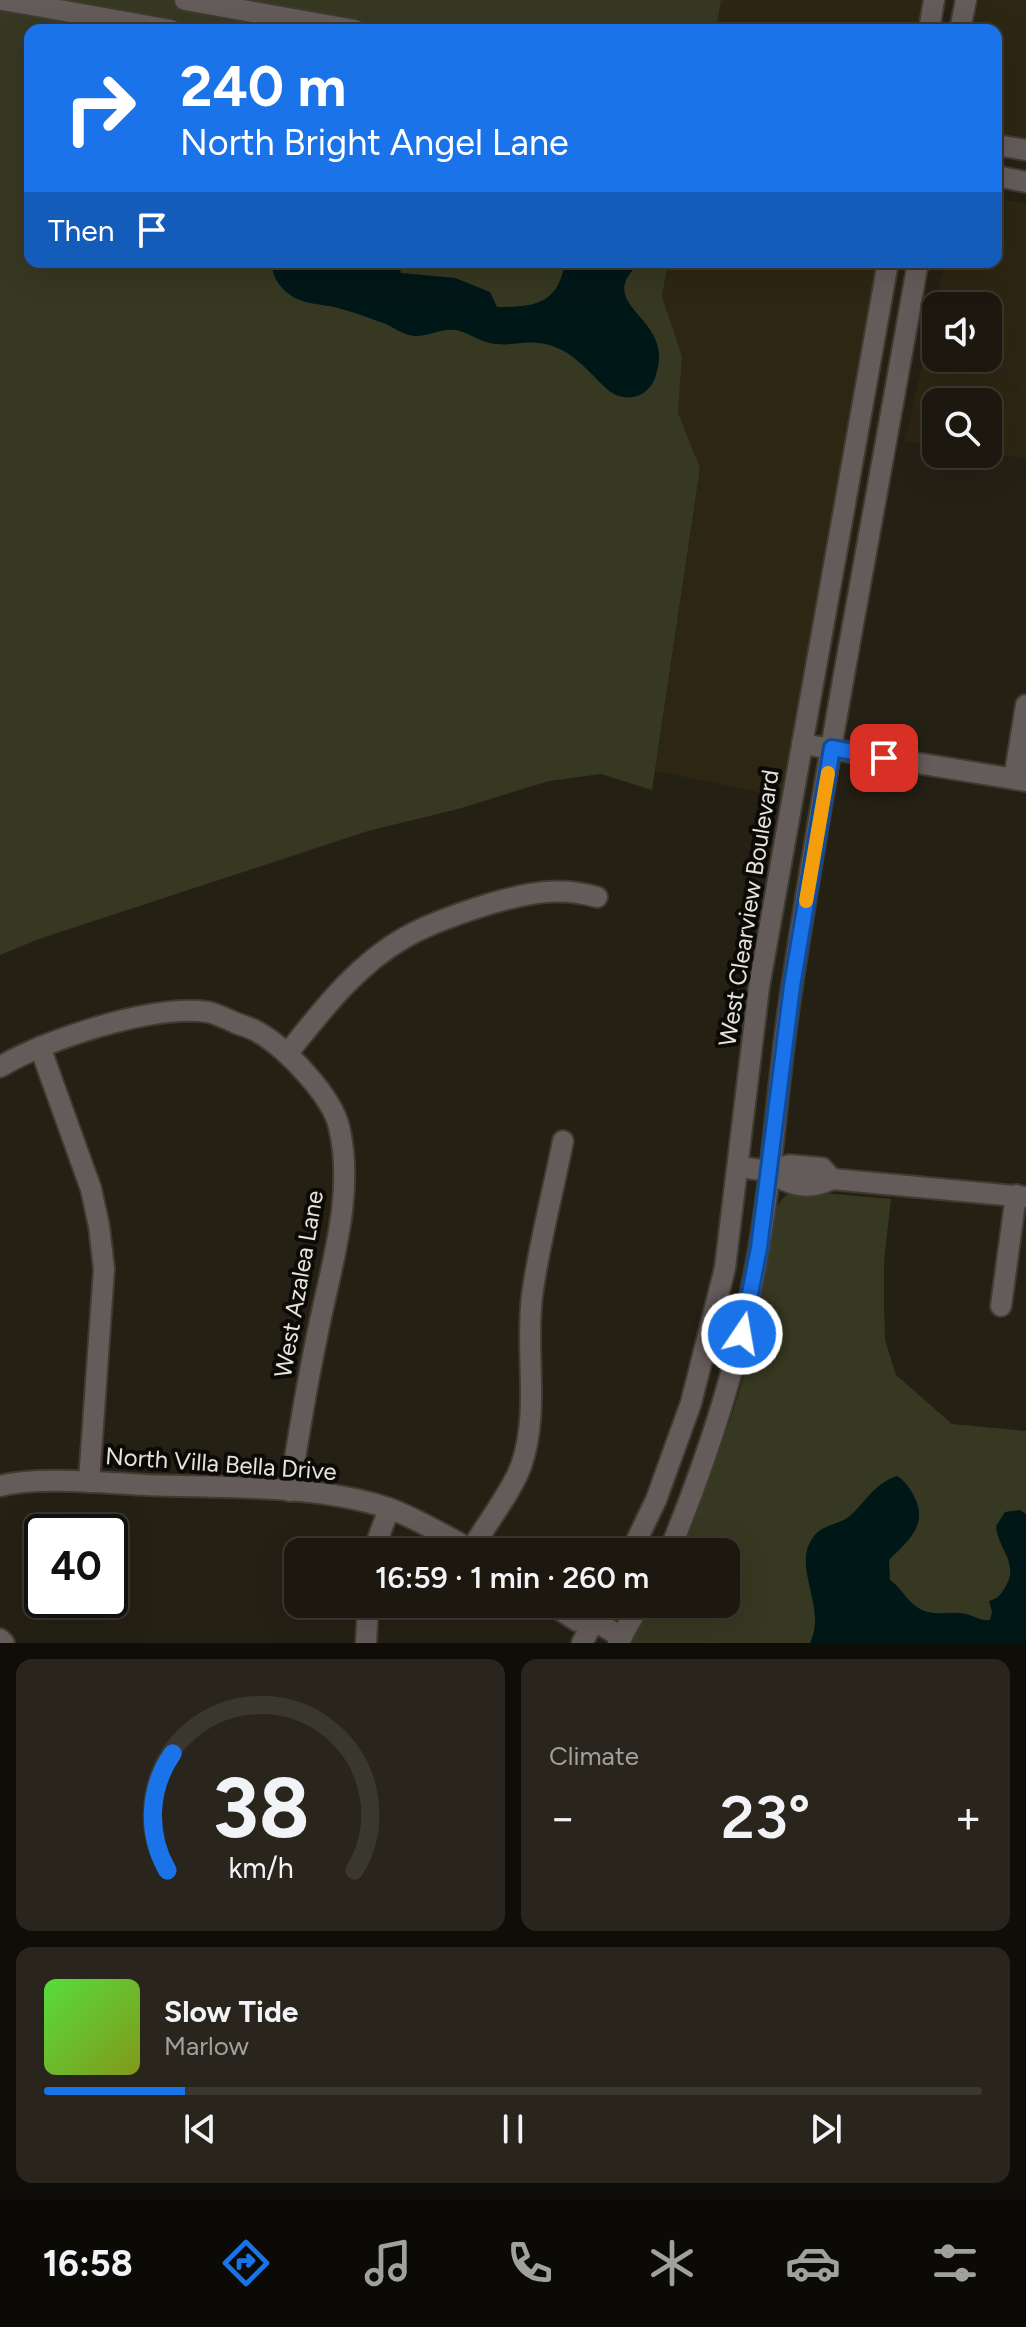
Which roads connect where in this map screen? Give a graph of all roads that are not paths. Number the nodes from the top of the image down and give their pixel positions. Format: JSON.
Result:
{"nodes":[{"id":1,"x":3,"y":0,"type":"edge"},
{"id":2,"x":185,"y":0,"type":"edge"},
{"id":3,"x":934,"y":0,"type":"edge"},
{"id":4,"x":966,"y":0,"type":"edge"},
{"id":5,"x":137,"y":24,"type":"edge"},
{"id":6,"x":321,"y":24,"type":"edge"},
{"id":7,"x":930,"y":24,"type":"edge"},
{"id":8,"x":961,"y":24,"type":"edge"},
{"id":9,"x":1002,"y":146,"type":"edge"},
{"id":10,"x":1026,"y":150,"type":"edge"},
{"id":11,"x":1002,"y":177,"type":"edge"},
{"id":12,"x":1026,"y":182,"type":"edge"},
{"id":13,"x":887,"y":268,"type":"edge"},
{"id":14,"x":917,"y":268,"type":"edge"},
{"id":15,"x":1026,"y":705,"type":"edge"},
{"id":16,"x":802,"y":744,"type":"junction"},
{"id":17,"x":832,"y":748,"type":"junction"},
{"id":18,"x":1020,"y":780,"type":"edge"},
{"id":19,"x":597,"y":897,"type":"dead end"},
{"id":20,"x":40,"y":1047,"type":"junction"},
{"id":21,"x":287,"y":1054,"type":"junction"},
{"id":22,"x":0,"y":1067,"type":"edge"},
{"id":23,"x":563,"y":1141,"type":"dead end"},
{"id":24,"x":739,"y":1167,"type":"junction"},
{"id":25,"x":769,"y":1171,"type":"junction"},
{"id":26,"x":1021,"y":1196,"type":"edge"},
{"id":27,"x":1001,"y":1306,"type":"dead end"},
{"id":28,"x":89,"y":1482,"type":"junction"},
{"id":29,"x":0,"y":1486,"type":"edge"},
{"id":30,"x":290,"y":1491,"type":"junction"},
{"id":31,"x":389,"y":1509,"type":"junction"},
{"id":32,"x":378,"y":1538,"type":"edge"},
{"id":33,"x":447,"y":1538,"type":"edge"},
{"id":34,"x":480,"y":1538,"type":"edge"},
{"id":35,"x":638,"y":1538,"type":"edge"},
{"id":36,"x":675,"y":1538,"type":"edge"},
{"id":37,"x":367,"y":1618,"type":"edge"},
{"id":38,"x":592,"y":1618,"type":"edge"},
{"id":39,"x":602,"y":1618,"type":"edge"},
{"id":40,"x":632,"y":1618,"type":"edge"},
{"id":41,"x":620,"y":1640,"type":"edge"},
{"id":42,"x":366,"y":1643,"type":"edge"},
{"id":43,"x":582,"y":1643,"type":"edge"}],
"edges":[{"from":1,"to":5,"type":"street"},
{"from":2,"to":6,"type":"street"},
{"from":3,"to":7,"type":"street"},
{"from":4,"to":8,"type":"street"},
{"from":9,"to":10,"type":"street"},
{"from":11,"to":12,"type":"street"},
{"from":13,"to":16,"type":"street","name":"West Clearview Boulevard"},
{"from":14,"to":17,"type":"street"},
{"from":15,"to":18,"type":"street"},
{"from":16,"to":17,"type":"street"},
{"from":16,"to":24,"type":"street","name":"West Clearview Boulevard"},
{"from":17,"to":18,"type":"street"},
{"from":17,"to":25,"type":"street"},
{"from":19,"to":21,"type":"street"},
{"from":20,"to":21,"type":"street","name":"West Azalea Lane"},
{"from":20,"to":22,"type":"street","name":"West Azalea Lane"},
{"from":20,"to":28,"type":"street"},
{"from":21,"to":30,"type":"street","name":"West Azalea Lane"},
{"from":23,"to":34,"type":"street"},
{"from":24,"to":25,"type":"street"},
{"from":24,"to":35,"type":"street","name":"West Clearview Boulevard"},
{"from":25,"to":26,"type":"street"},
{"from":25,"to":36,"type":"street"},
{"from":26,"to":27,"type":"street"},
{"from":28,"to":29,"type":"street","name":"North Villa Bella Drive"},
{"from":28,"to":30,"type":"street","name":"North Villa Bella Drive"},
{"from":30,"to":31,"type":"street","name":"North Villa Bella Drive"},
{"from":31,"to":32,"type":"street"},
{"from":31,"to":33,"type":"street","name":"North Villa Bella Drive"},
{"from":37,"to":42,"type":"street"},
{"from":38,"to":43,"type":"street"},
{"from":39,"to":41,"type":"street"},
{"from":40,"to":41,"type":"street"}]}
